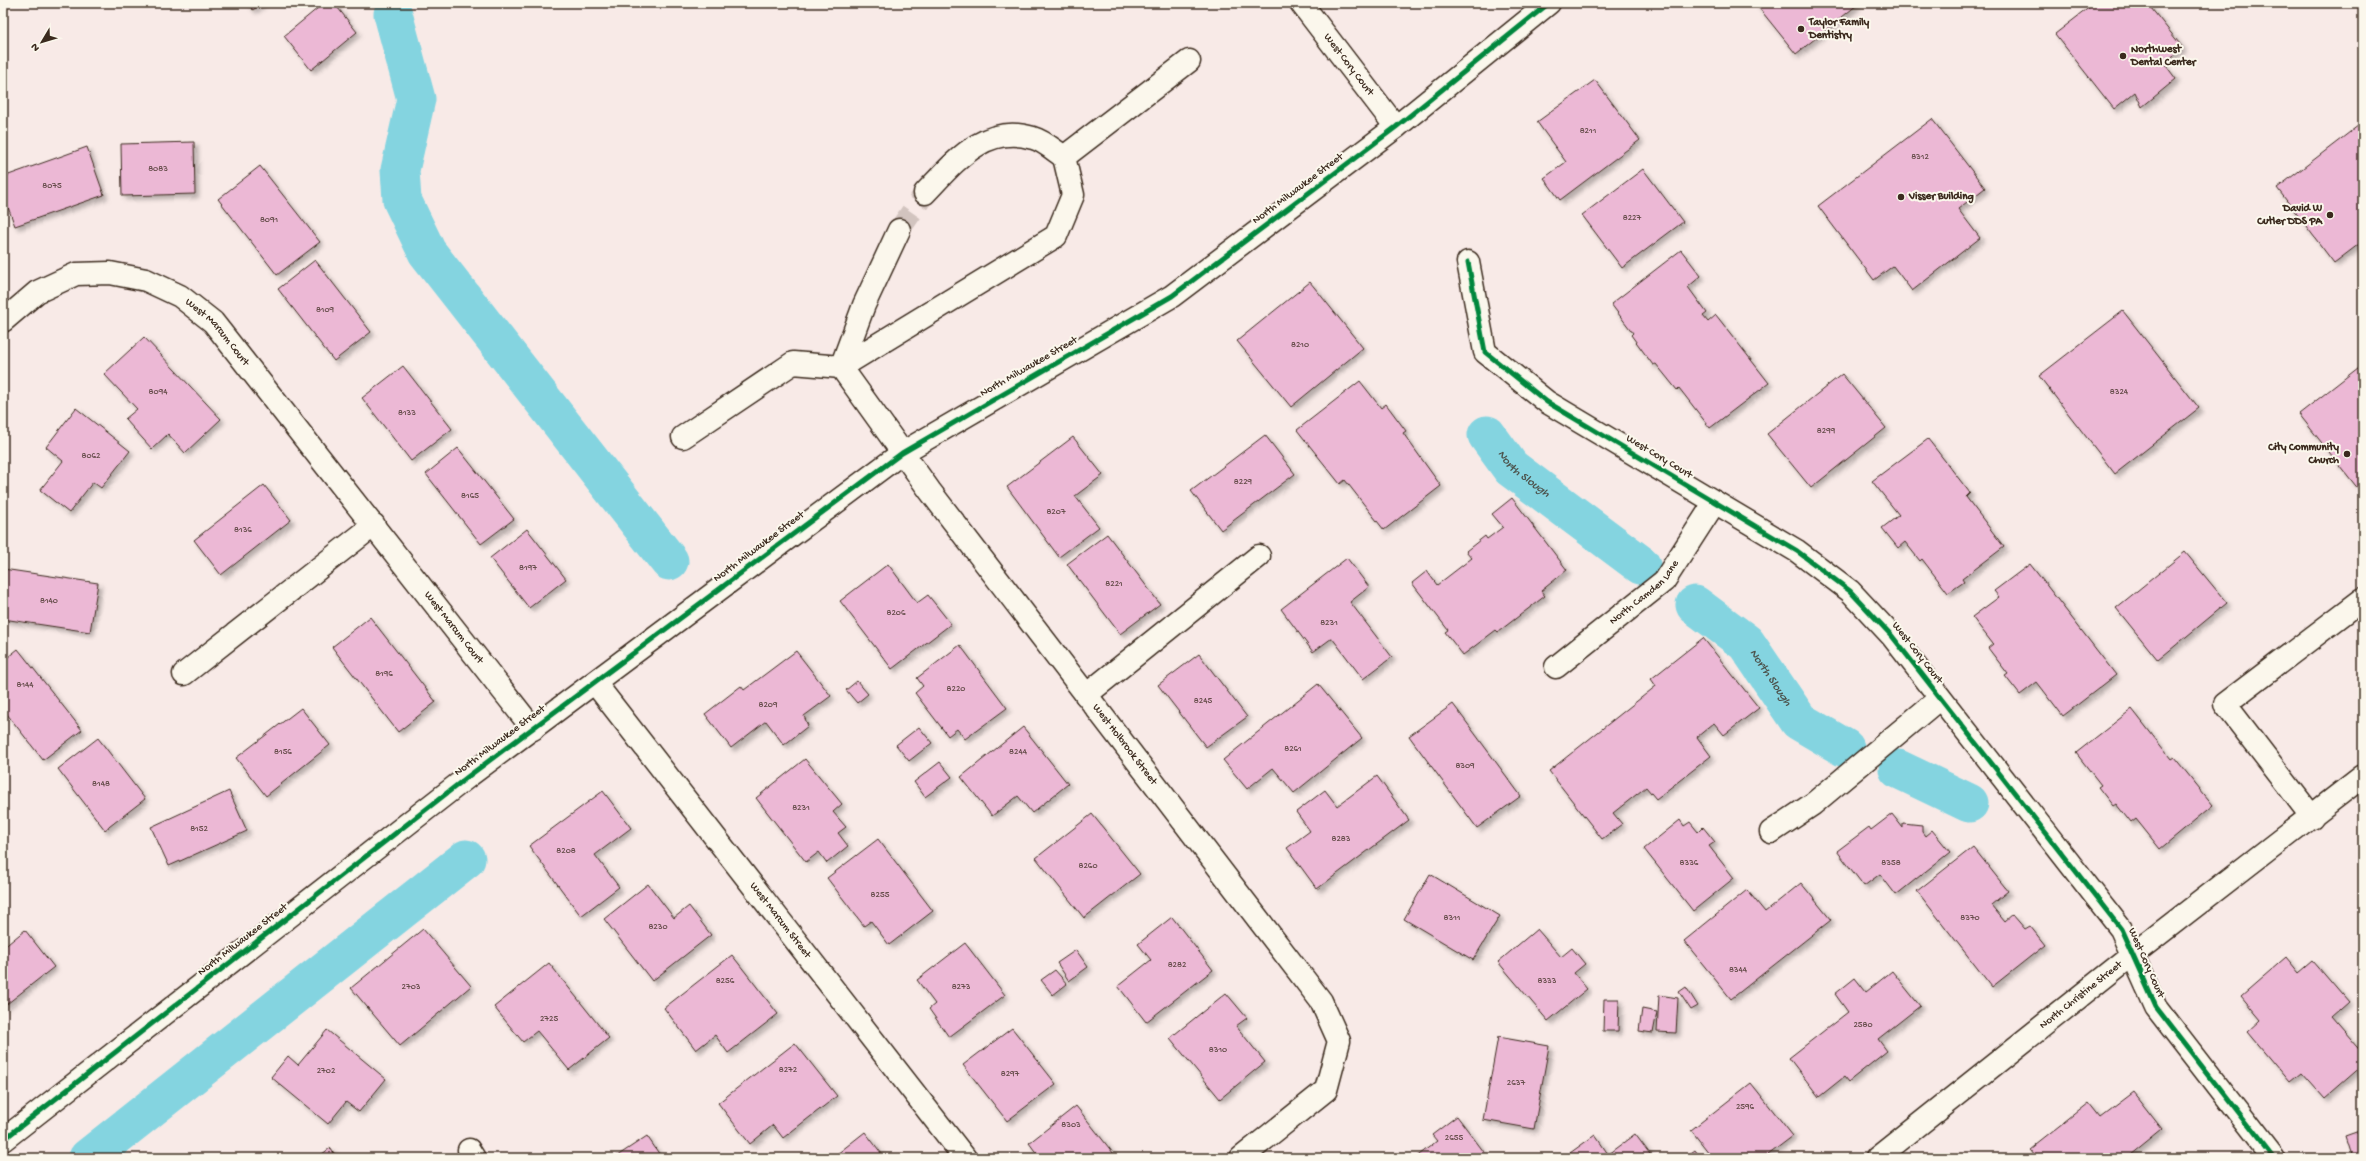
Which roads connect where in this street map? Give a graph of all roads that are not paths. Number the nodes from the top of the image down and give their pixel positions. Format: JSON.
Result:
{"nodes":[{"id":1,"x":1301,"y":3,"type":"edge"},
{"id":2,"x":1550,"y":3,"type":"edge"},
{"id":3,"x":1189,"y":61,"type":"dead end"},
{"id":4,"x":1396,"y":127,"type":"junction"},
{"id":5,"x":1064,"y":157,"type":"junction"},
{"id":6,"x":925,"y":193,"type":"tunnel mouth"},
{"id":7,"x":899,"y":230,"type":"tunnel mouth"},
{"id":8,"x":1468,"y":262,"type":"dead end"},
{"id":9,"x":3,"y":321,"type":"edge"},
{"id":10,"x":841,"y":367,"type":"junction"},
{"id":11,"x":683,"y":437,"type":"dead end"},
{"id":12,"x":902,"y":453,"type":"junction"},
{"id":13,"x":1715,"y":502,"type":"junction"},
{"id":14,"x":374,"y":525,"type":"junction"},
{"id":15,"x":1259,"y":556,"type":"dead end"},
{"id":16,"x":2363,"y":599,"type":"edge"},
{"id":17,"x":1556,"y":667,"type":"dead end"},
{"id":18,"x":184,"y":674,"type":"dead end"},
{"id":19,"x":595,"y":682,"type":"junction"},
{"id":20,"x":1086,"y":695,"type":"junction"},
{"id":21,"x":1940,"y":698,"type":"junction"},
{"id":22,"x":533,"y":729,"type":"junction"},
{"id":23,"x":2363,"y":776,"type":"edge"},
{"id":24,"x":2312,"y":817,"type":"junction"},
{"id":25,"x":1771,"y":832,"type":"dead end"},
{"id":26,"x":2132,"y":955,"type":"junction"},
{"id":27,"x":3,"y":1140,"type":"edge"},
{"id":28,"x":965,"y":1158,"type":"edge"},
{"id":29,"x":1241,"y":1158,"type":"edge"},
{"id":30,"x":1877,"y":1158,"type":"edge"},
{"id":31,"x":2273,"y":1158,"type":"edge"}],
"edges":[{"from":1,"to":4,"type":"street","name":"West Cory Court"},
{"from":2,"to":4,"type":"street","name":"North Milwaukee Street"},
{"from":3,"to":5,"type":"street"},
{"from":4,"to":12,"type":"street","name":"North Milwaukee Street"},
{"from":5,"to":6,"type":"street"},
{"from":5,"to":10,"type":"street"},
{"from":7,"to":10,"type":"street"},
{"from":8,"to":13,"type":"street","name":"West Cory Court"},
{"from":9,"to":14,"type":"street","name":"West Marcum Court"},
{"from":10,"to":11,"type":"street"},
{"from":10,"to":12,"type":"street","name":"West Holbrook Street"},
{"from":12,"to":19,"type":"street","name":"North Milwaukee Street"},
{"from":12,"to":20,"type":"street","name":"West Holbrook Street"},
{"from":13,"to":17,"type":"street","name":"North Camden Lane"},
{"from":13,"to":21,"type":"street","name":"West Cory Court"},
{"from":14,"to":18,"type":"street"},
{"from":14,"to":22,"type":"street","name":"West Marcum Court"},
{"from":15,"to":20,"type":"street"},
{"from":16,"to":24,"type":"street"},
{"from":19,"to":22,"type":"street","name":"North Milwaukee Street"},
{"from":19,"to":28,"type":"street","name":"West Marcum Street"},
{"from":20,"to":29,"type":"street","name":"West Holbrook Street"},
{"from":21,"to":25,"type":"street"},
{"from":21,"to":26,"type":"street","name":"West Cory Court"},
{"from":22,"to":27,"type":"street","name":"North Milwaukee Street"},
{"from":23,"to":24,"type":"street","name":"North Christine Street"},
{"from":24,"to":26,"type":"street","name":"North Christine Street"},
{"from":26,"to":30,"type":"street","name":"North Christine Street"},
{"from":26,"to":31,"type":"street","name":"West Cory Court"}]}
